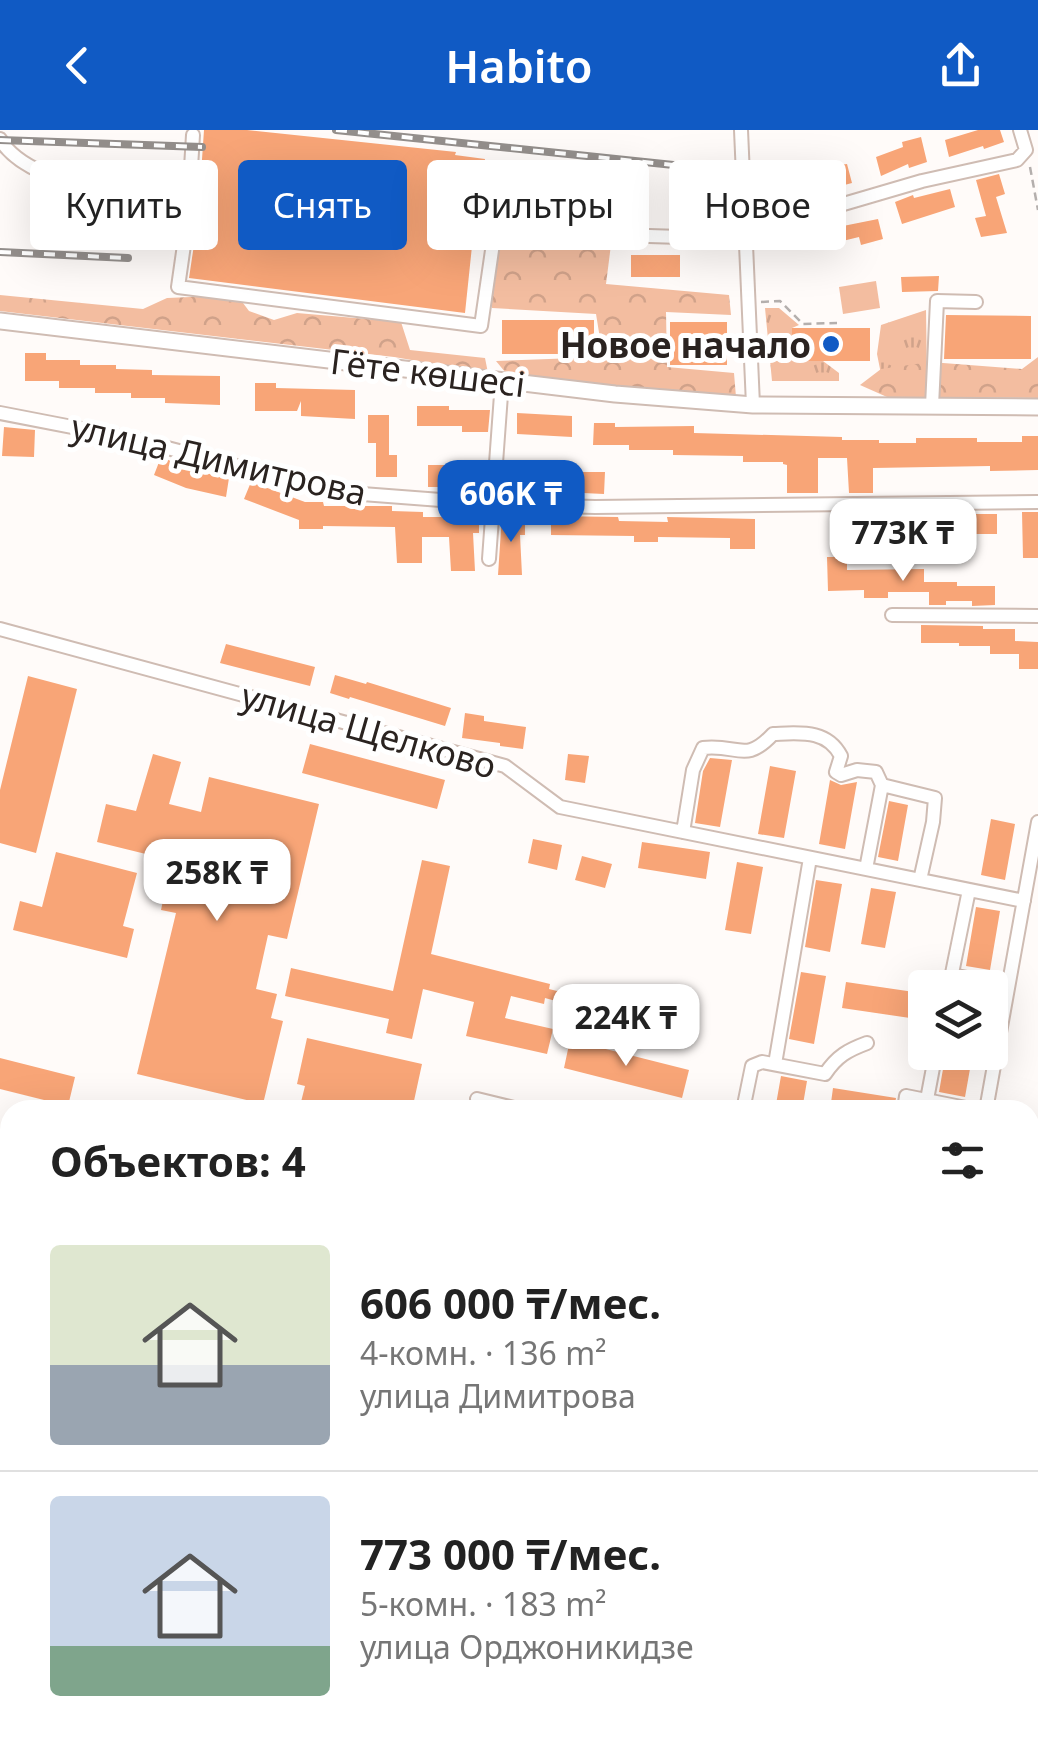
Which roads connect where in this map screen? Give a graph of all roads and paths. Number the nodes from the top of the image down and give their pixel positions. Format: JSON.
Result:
{"nodes":[{"id":1,"x":741,"y":130,"type":"edge"},
{"id":2,"x":1020,"y":130,"type":"edge"},
{"id":3,"x":1029,"y":130,"type":"edge"},
{"id":4,"x":193,"y":135,"type":"dead end"},
{"id":5,"x":0,"y":139,"type":"edge"},
{"id":6,"x":1026,"y":150,"type":"junction"},
{"id":7,"x":191,"y":160,"type":"edge"},
{"id":8,"x":742,"y":160,"type":"edge"},
{"id":9,"x":30,"y":166,"type":"edge"},
{"id":10,"x":846,"y":203,"type":"edge"},
{"id":11,"x":1038,"y":210,"type":"edge"},
{"id":12,"x":669,"y":235,"type":"edge"},
{"id":13,"x":649,"y":236,"type":"dead end"},
{"id":14,"x":183,"y":250,"type":"edge"},
{"id":15,"x":492,"y":250,"type":"edge"},
{"id":16,"x":746,"y":250,"type":"edge"},
{"id":17,"x":750,"y":302,"type":"junction"},
{"id":18,"x":976,"y":302,"type":"dead end"},
{"id":19,"x":0,"y":320,"type":"edge"},
{"id":20,"x":837,"y":323,"type":"dead end"},
{"id":21,"x":502,"y":381,"type":"junction"},
{"id":22,"x":753,"y":405,"type":"junction"},
{"id":23,"x":932,"y":406,"type":"junction"},
{"id":24,"x":1038,"y":407,"type":"edge"},
{"id":25,"x":0,"y":413,"type":"edge"},
{"id":26,"x":1038,"y":502,"type":"edge"},
{"id":27,"x":493,"y":504,"type":"junction"},
{"id":28,"x":489,"y":558,"type":"dead end"},
{"id":29,"x":892,"y":615,"type":"dead end"},
{"id":30,"x":1038,"y":616,"type":"edge"},
{"id":31,"x":0,"y":630,"type":"edge"},
{"id":32,"x":882,"y":785,"type":"junction"},
{"id":33,"x":1038,"y":822,"type":"edge"},
{"id":34,"x":683,"y":832,"type":"junction"},
{"id":35,"x":810,"y":858,"type":"junction"},
{"id":36,"x":866,"y":869,"type":"junction"},
{"id":37,"x":920,"y":880,"type":"junction"},
{"id":38,"x":969,"y":890,"type":"junction"},
{"id":39,"x":1024,"y":901,"type":"junction"},
{"id":40,"x":952,"y":970,"type":"edge"},
{"id":41,"x":1008,"y":986,"type":"edge"},
{"id":42,"x":868,"y":1043,"type":"dead end"},
{"id":43,"x":775,"y":1064,"type":"junction"},
{"id":44,"x":933,"y":1070,"type":"edge"},
{"id":45,"x":993,"y":1070,"type":"edge"},
{"id":46,"x":476,"y":1099,"type":"dead end"},
{"id":47,"x":480,"y":1100,"type":"edge"},
{"id":48,"x":745,"y":1100,"type":"edge"},
{"id":49,"x":927,"y":1100,"type":"edge"},
{"id":50,"x":988,"y":1100,"type":"edge"}],
"edges":[{"from":1,"to":8,"type":"street"},
{"from":2,"to":3,"type":"street"},
{"from":2,"to":6,"type":"street"},
{"from":4,"to":7,"type":"street"},
{"from":5,"to":9,"type":"street"},
{"from":6,"to":10,"type":"street"},
{"from":6,"to":11,"type":"path"},
{"from":12,"to":13,"type":"street"},
{"from":14,"to":15,"type":"street"},
{"from":16,"to":17,"type":"street"},
{"from":17,"to":20,"type":"path"},
{"from":17,"to":22,"type":"street"},
{"from":18,"to":23,"type":"street"},
{"from":19,"to":21,"type":"main road","name":"Гёте көшесі"},
{"from":21,"to":22,"type":"main road","name":"Гёте көшесі"},
{"from":21,"to":27,"type":"street"},
{"from":22,"to":23,"type":"main road","name":"Гёте көшесі"},
{"from":23,"to":24,"type":"main road","name":"Гёте көшесі"},
{"from":25,"to":27,"type":"street","name":"улица Димитрова"},
{"from":26,"to":27,"type":"street","name":"улица Димитрова"},
{"from":27,"to":28,"type":"street"},
{"from":29,"to":30,"type":"street"},
{"from":31,"to":34,"type":"street","name":"улица Щелково"},
{"from":32,"to":34,"type":"street"},
{"from":32,"to":36,"type":"street"},
{"from":32,"to":37,"type":"street"},
{"from":33,"to":39,"type":"street"},
{"from":34,"to":35,"type":"street","name":"улица Щелково"},
{"from":35,"to":36,"type":"street","name":"улица Щелково"},
{"from":35,"to":43,"type":"street"},
{"from":36,"to":37,"type":"street","name":"улица Щелково"},
{"from":37,"to":38,"type":"street","name":"улица Щелково"},
{"from":38,"to":39,"type":"street","name":"улица Щелково"},
{"from":38,"to":40,"type":"street"},
{"from":39,"to":41,"type":"street"},
{"from":42,"to":43,"type":"street"},
{"from":43,"to":48,"type":"street"},
{"from":44,"to":49,"type":"street"},
{"from":45,"to":50,"type":"street"},
{"from":46,"to":47,"type":"street"}]}
